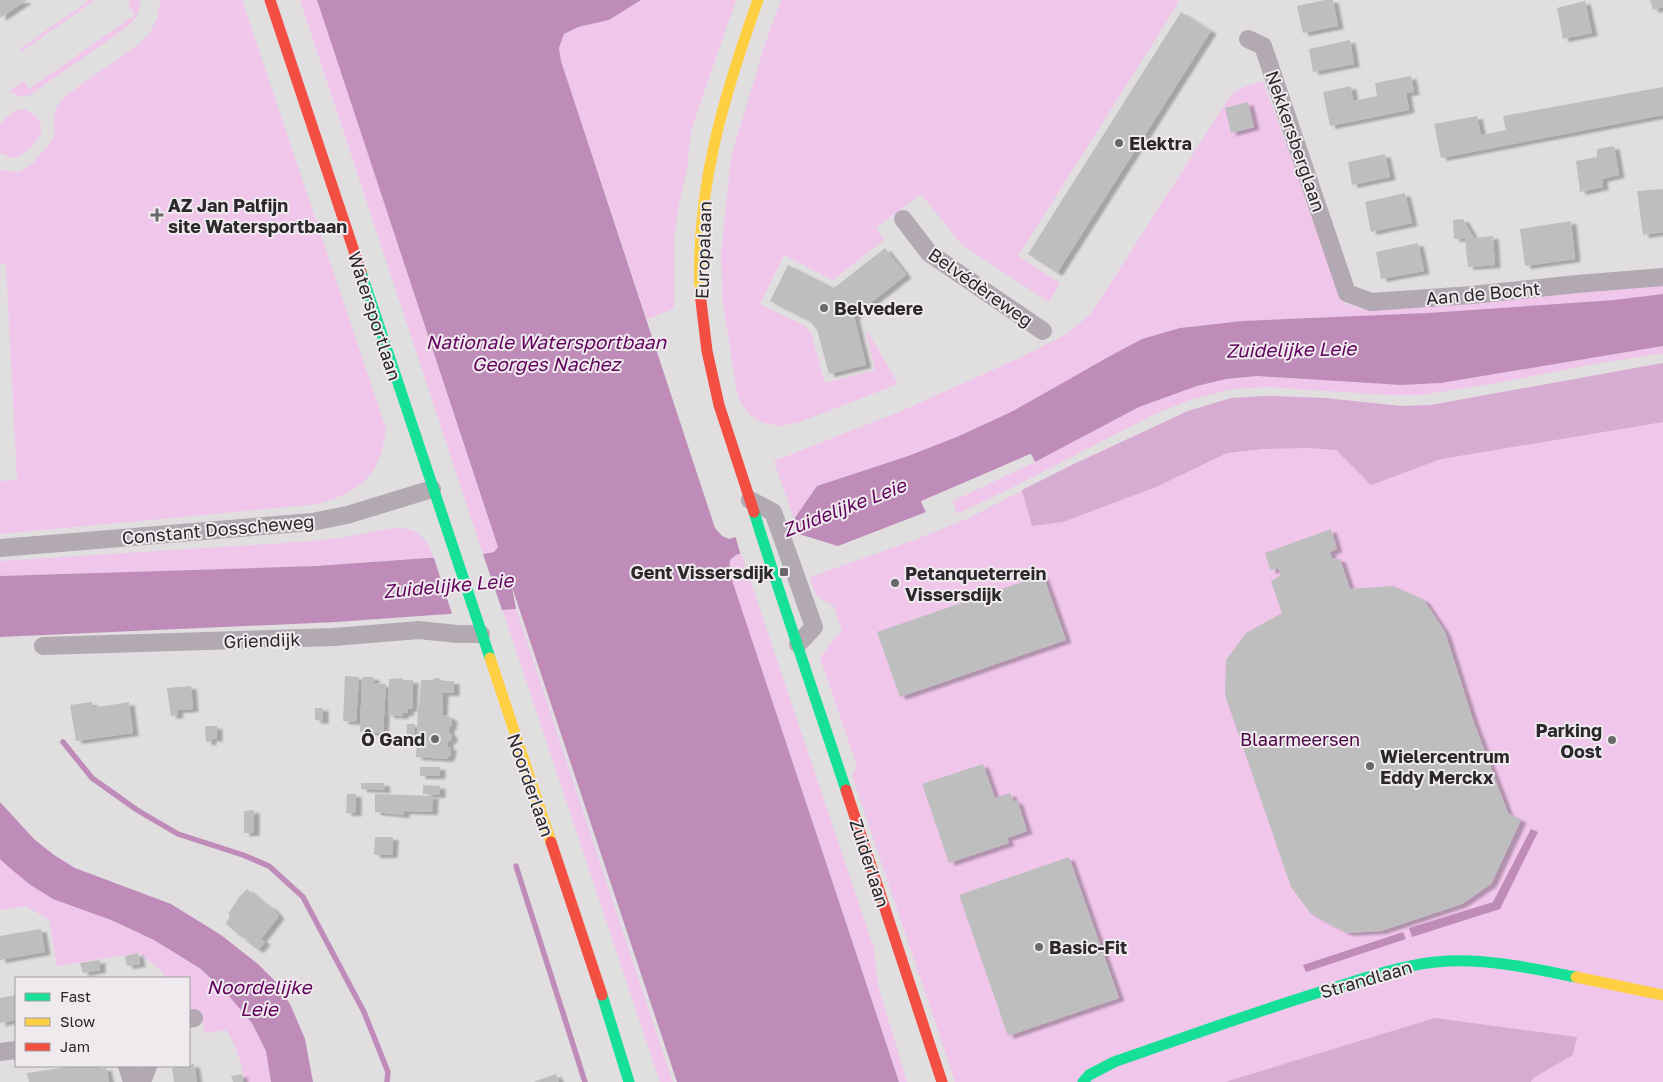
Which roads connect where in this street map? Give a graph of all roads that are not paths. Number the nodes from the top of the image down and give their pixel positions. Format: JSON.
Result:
{"nodes":[{"id":1,"x":270,"y":0,"type":"edge"},
{"id":2,"x":758,"y":0,"type":"edge"},
{"id":3,"x":1248,"y":39,"type":"dead end"},
{"id":4,"x":903,"y":219,"type":"dead end"},
{"id":5,"x":1334,"y":253,"type":"joint"},
{"id":6,"x":1663,"y":278,"type":"edge"},
{"id":7,"x":1043,"y":331,"type":"dead end"},
{"id":8,"x":432,"y":489,"type":"junction"},
{"id":9,"x":750,"y":500,"type":"junction"},
{"id":10,"x":0,"y":548,"type":"edge"},
{"id":11,"x":479,"y":630,"type":"junction"},
{"id":12,"x":798,"y":644,"type":"junction"},
{"id":13,"x":43,"y":646,"type":"dead end"},
{"id":14,"x":1663,"y":995,"type":"edge"},
{"id":15,"x":15,"y":1050,"type":"edge"},
{"id":16,"x":0,"y":1052,"type":"edge"},
{"id":17,"x":127,"y":1067,"type":"edge"},
{"id":18,"x":148,"y":1067,"type":"edge"},
{"id":19,"x":132,"y":1082,"type":"edge"},
{"id":20,"x":142,"y":1082,"type":"edge"},
{"id":21,"x":629,"y":1082,"type":"edge"},
{"id":22,"x":942,"y":1082,"type":"edge"},
{"id":23,"x":1083,"y":1082,"type":"edge"}],
"edges":[{"from":1,"to":8,"type":"street","name":"Watersportlaan"},
{"from":2,"to":9,"type":"street","name":"Europalaan"},
{"from":3,"to":5,"type":"street","name":"Nekkersberglaan"},
{"from":4,"to":7,"type":"street","name":"Belvédèreweg"},
{"from":5,"to":6,"type":"street","name":"Aan de Bocht"},
{"from":8,"to":10,"type":"street","name":"Constant Dosscheweg"},
{"from":8,"to":11,"type":"street","name":"Noorderlaan"},
{"from":9,"to":12,"type":"street","name":"Zuiderlaan"},
{"from":9,"to":12,"type":"street"},
{"from":11,"to":13,"type":"street","name":"Griendijk"},
{"from":11,"to":21,"type":"street","name":"Noorderlaan"},
{"from":12,"to":22,"type":"street","name":"Zuiderlaan"},
{"from":14,"to":23,"type":"street","name":"Strandlaan"},
{"from":15,"to":16,"type":"street"},
{"from":17,"to":19,"type":"street"},
{"from":18,"to":20,"type":"street"}]}
